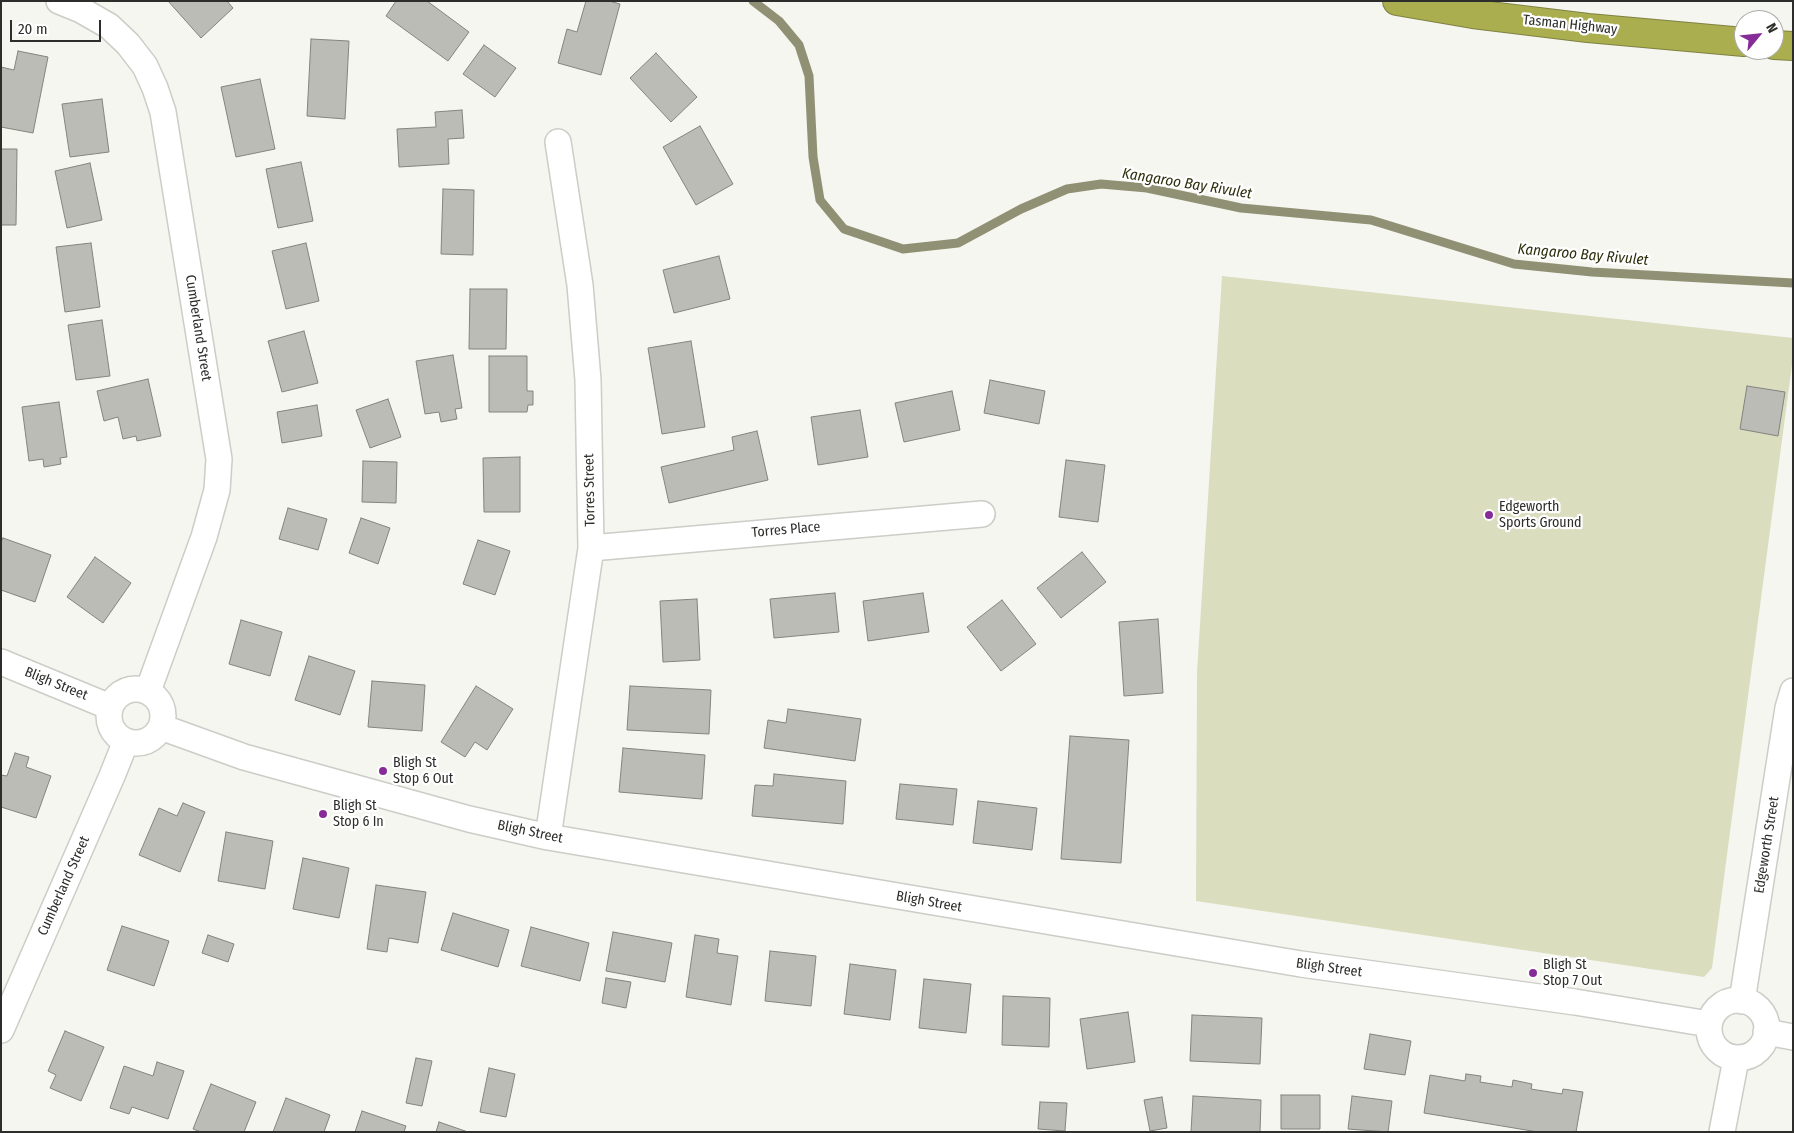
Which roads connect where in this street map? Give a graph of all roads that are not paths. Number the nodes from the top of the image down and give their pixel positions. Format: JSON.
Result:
{"nodes":[{"id":1,"x":60,"y":1,"type":"edge"},
{"id":2,"x":1397,"y":1,"type":"edge"},
{"id":3,"x":1734,"y":41,"type":"edge"},
{"id":4,"x":558,"y":142,"type":"dead end"},
{"id":5,"x":982,"y":514,"type":"dead end"},
{"id":6,"x":590,"y":548,"type":"junction"},
{"id":7,"x":1,"y":662,"type":"edge"},
{"id":8,"x":148,"y":691,"type":"junction"},
{"id":9,"x":1793,"y":691,"type":"edge"},
{"id":10,"x":110,"y":706,"type":"junction"},
{"id":11,"x":161,"y":727,"type":"junction"},
{"id":12,"x":126,"y":741,"type":"junction"},
{"id":13,"x":548,"y":837,"type":"junction"},
{"id":14,"x":1742,"y":1001,"type":"junction"},
{"id":15,"x":1709,"y":1024,"type":"junction"},
{"id":16,"x":1,"y":1030,"type":"edge"},
{"id":17,"x":1766,"y":1032,"type":"junction"},
{"id":18,"x":1793,"y":1037,"type":"edge"},
{"id":19,"x":1736,"y":1058,"type":"junction"},
{"id":20,"x":1722,"y":1132,"type":"edge"}],
"edges":[{"from":1,"to":8,"type":"street","name":"Cumberland Street"},
{"from":2,"to":3,"type":"highway","name":"Tasman Highway"},
{"from":4,"to":6,"type":"street","name":"Torres Street"},
{"from":5,"to":6,"type":"street","name":"Torres Place"},
{"from":6,"to":13,"type":"street","name":"Torres Street"},
{"from":7,"to":10,"type":"street","name":"Bligh Street"},
{"from":8,"to":10,"type":"street"},
{"from":8,"to":11,"type":"street"},
{"from":9,"to":14,"type":"street","name":"Edgeworth Street"},
{"from":10,"to":12,"type":"street"},
{"from":11,"to":12,"type":"street"},
{"from":11,"to":13,"type":"street","name":"Bligh Street"},
{"from":12,"to":16,"type":"street","name":"Cumberland Street"},
{"from":13,"to":15,"type":"street","name":"Bligh Street"},
{"from":14,"to":15,"type":"street"},
{"from":14,"to":17,"type":"street"},
{"from":15,"to":19,"type":"street"},
{"from":17,"to":18,"type":"street"},
{"from":17,"to":19,"type":"street"},
{"from":19,"to":20,"type":"street"}]}
